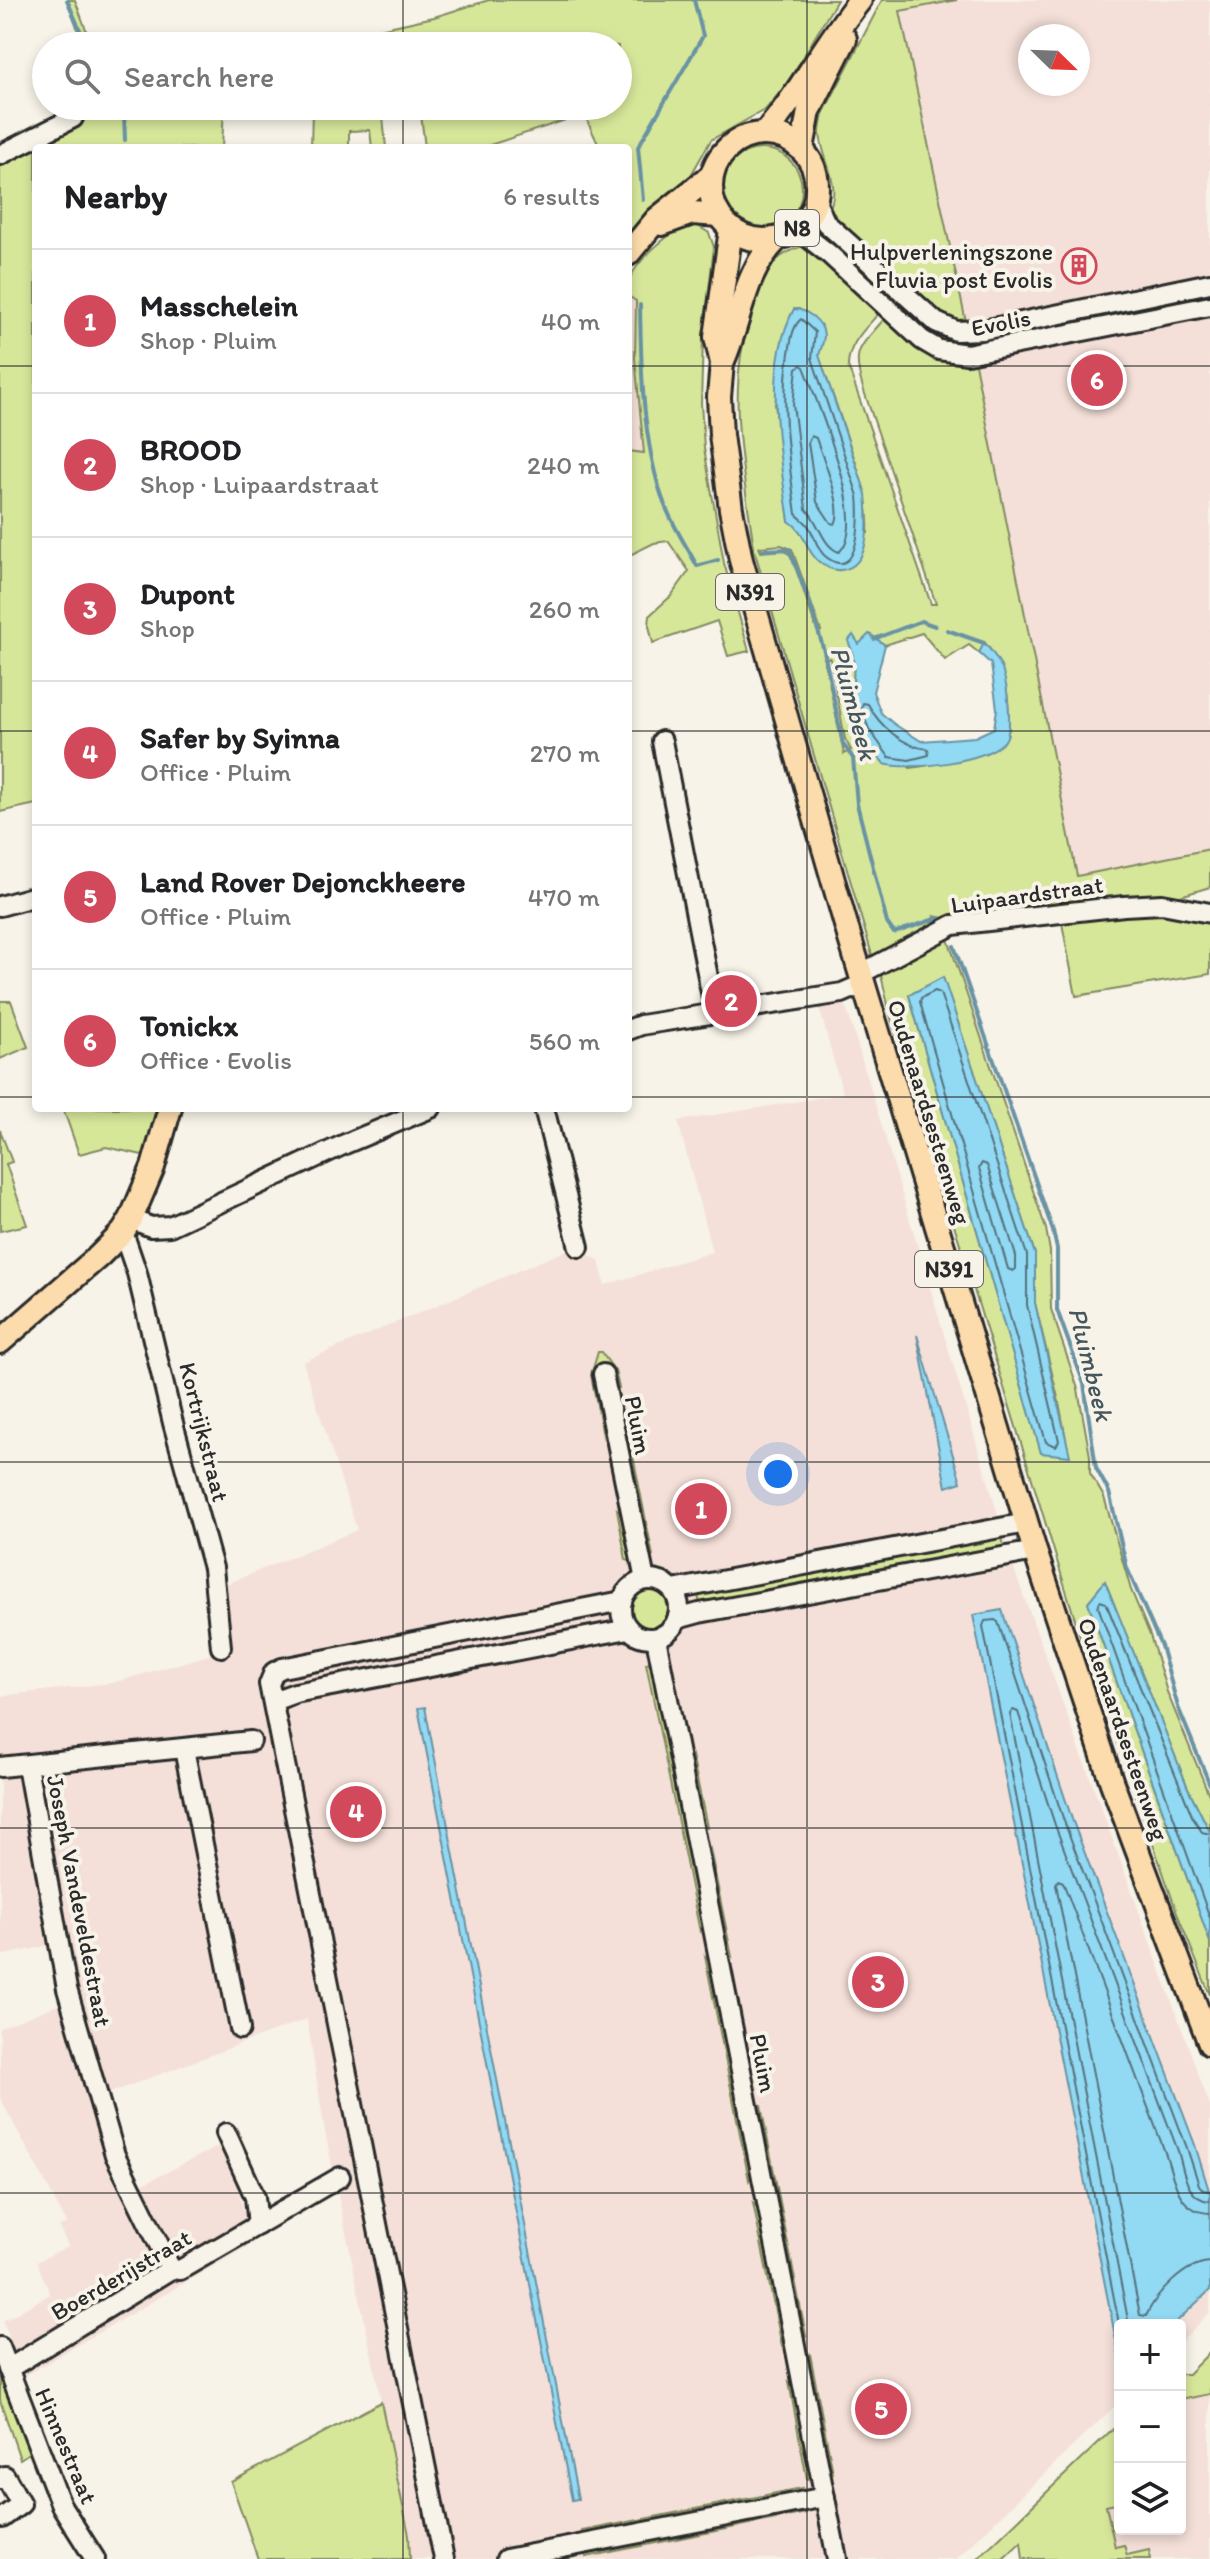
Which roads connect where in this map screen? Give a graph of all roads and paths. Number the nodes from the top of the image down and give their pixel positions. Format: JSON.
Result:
{"nodes":[{"id":1,"x":861,"y":0,"type":"edge"},
{"id":2,"x":69,"y":120,"type":"edge"},
{"id":3,"x":764,"y":134,"type":"junction"},
{"id":4,"x":802,"y":149,"type":"junction"},
{"id":5,"x":0,"y":155,"type":"edge"},
{"id":6,"x":712,"y":175,"type":"junction"},
{"id":7,"x":816,"y":202,"type":"junction"},
{"id":8,"x":725,"y":222,"type":"junction"},
{"id":9,"x":787,"y":234,"type":"junction"},
{"id":10,"x":642,"y":235,"type":"junction"},
{"id":11,"x":632,"y":249,"type":"edge"},
{"id":12,"x":1210,"y":283,"type":"edge"},
{"id":13,"x":1210,"y":296,"type":"edge"},
{"id":14,"x":1210,"y":306,"type":"edge"},
{"id":15,"x":722,"y":363,"type":"junction"},
{"id":16,"x":662,"y":741,"type":"dead end"},
{"id":17,"x":32,"y":897,"type":"edge"},
{"id":18,"x":0,"y":906,"type":"edge"},
{"id":19,"x":1210,"y":913,"type":"edge"},
{"id":20,"x":862,"y":979,"type":"junction"},
{"id":21,"x":715,"y":1013,"type":"junction"},
{"id":22,"x":632,"y":1028,"type":"edge"},
{"id":23,"x":169,"y":1112,"type":"edge"},
{"id":24,"x":421,"y":1112,"type":"edge"},
{"id":25,"x":545,"y":1112,"type":"edge"},
{"id":26,"x":127,"y":1225,"type":"junction"},
{"id":27,"x":579,"y":1247,"type":"dead end"},
{"id":28,"x":0,"y":1342,"type":"edge"},
{"id":29,"x":603,"y":1374,"type":"dead end"},
{"id":30,"x":1026,"y":1523,"type":"junction"},
{"id":31,"x":1035,"y":1551,"type":"junction"},
{"id":32,"x":645,"y":1580,"type":"junction"},
{"id":33,"x":673,"y":1590,"type":"junction"},
{"id":34,"x":622,"y":1601,"type":"junction"},
{"id":35,"x":677,"y":1619,"type":"junction"},
{"id":36,"x":628,"y":1629,"type":"junction"},
{"id":37,"x":656,"y":1638,"type":"junction"},
{"id":38,"x":221,"y":1647,"type":"dead end"},
{"id":39,"x":273,"y":1701,"type":"junction"},
{"id":40,"x":251,"y":1741,"type":"dead end"},
{"id":41,"x":184,"y":1749,"type":"junction"},
{"id":42,"x":27,"y":1765,"type":"junction"},
{"id":43,"x":0,"y":1767,"type":"edge"},
{"id":44,"x":240,"y":2029,"type":"dead end"},
{"id":45,"x":1210,"y":2044,"type":"edge"},
{"id":46,"x":226,"y":2133,"type":"dead end"},
{"id":47,"x":340,"y":2177,"type":"dead end"},
{"id":48,"x":258,"y":2225,"type":"junction"},
{"id":49,"x":171,"y":2269,"type":"junction"},
{"id":50,"x":0,"y":2347,"type":"edge"},
{"id":51,"x":8,"y":2369,"type":"junction"},
{"id":52,"x":0,"y":2479,"type":"edge"},
{"id":53,"x":825,"y":2497,"type":"junction"},
{"id":54,"x":2,"y":2518,"type":"dead end"},
{"id":55,"x":95,"y":2559,"type":"edge"},
{"id":56,"x":444,"y":2559,"type":"edge"},
{"id":57,"x":506,"y":2559,"type":"edge"},
{"id":58,"x":837,"y":2559,"type":"edge"}],
"edges":[{"from":1,"to":3,"type":"main road","number":"N8"},
{"from":1,"to":4,"type":"main road","number":"N8"},
{"from":2,"to":5,"type":"street"},
{"from":3,"to":4,"type":"main road"},
{"from":3,"to":6,"type":"main road","number":"N8"},
{"from":4,"to":7,"type":"main road","number":"N8"},
{"from":6,"to":8,"type":"main road"},
{"from":6,"to":10,"type":"main road","number":"N8"},
{"from":7,"to":9,"type":"main road","number":"N8"},
{"from":7,"to":12,"type":"street","name":"Evolis"},
{"from":8,"to":9,"type":"main road","number":"N8"},
{"from":8,"to":10,"type":"main road","number":"N8"},
{"from":8,"to":15,"type":"main road","name":"Oudenaardsesteenweg","number":"N391"},
{"from":9,"to":14,"type":"street","name":"Evolis"},
{"from":9,"to":15,"type":"main road","name":"Oudenaardsesteenweg","number":"N391"},
{"from":10,"to":11,"type":"main road","number":"N8"},
{"from":12,"to":13,"type":"street","name":"Evolis"},
{"from":15,"to":20,"type":"main road","name":"Oudenaardsesteenweg","number":"N391"},
{"from":16,"to":21,"type":"street"},
{"from":17,"to":18,"type":"street"},
{"from":19,"to":20,"type":"street","name":"Luipaardstraat"},
{"from":20,"to":21,"type":"street","name":"Luipaardstraat"},
{"from":20,"to":30,"type":"main road","name":"Oudenaardsesteenweg","number":"N391"},
{"from":21,"to":22,"type":"street","name":"Luipaardstraat"},
{"from":23,"to":26,"type":"main road"},
{"from":24,"to":26,"type":"street"},
{"from":25,"to":27,"type":"street"},
{"from":26,"to":28,"type":"main road"},
{"from":26,"to":38,"type":"street","name":"Kortrijkstraat"},
{"from":29,"to":32,"type":"street","name":"Pluim"},
{"from":30,"to":31,"type":"main road","name":"Oudenaardsesteenweg","number":"N391"},
{"from":30,"to":33,"type":"street"},
{"from":31,"to":35,"type":"street"},
{"from":31,"to":45,"type":"main road","name":"Oudenaardsesteenweg","number":"N391"},
{"from":32,"to":33,"type":"street"},
{"from":32,"to":34,"type":"street"},
{"from":33,"to":35,"type":"street"},
{"from":34,"to":36,"type":"street"},
{"from":34,"to":39,"type":"street"},
{"from":35,"to":37,"type":"street"},
{"from":36,"to":37,"type":"street"},
{"from":36,"to":39,"type":"street"},
{"from":37,"to":53,"type":"street","name":"Pluim"},
{"from":39,"to":56,"type":"street"},
{"from":40,"to":41,"type":"street"},
{"from":41,"to":42,"type":"street"},
{"from":41,"to":44,"type":"street"},
{"from":42,"to":43,"type":"street"},
{"from":42,"to":49,"type":"street","name":"Joseph Vandeveldestraat"},
{"from":46,"to":48,"type":"street"},
{"from":47,"to":48,"type":"street","name":"Boerderijstraat"},
{"from":48,"to":49,"type":"street","name":"Boerderijstraat"},
{"from":49,"to":51,"type":"street","name":"Boerderijstraat"},
{"from":50,"to":51,"type":"street","name":"Hinnestraat"},
{"from":51,"to":55,"type":"street","name":"Hinnestraat"},
{"from":52,"to":54,"type":"street"},
{"from":53,"to":57,"type":"street"},
{"from":53,"to":58,"type":"street","name":"Pluim"}]}
